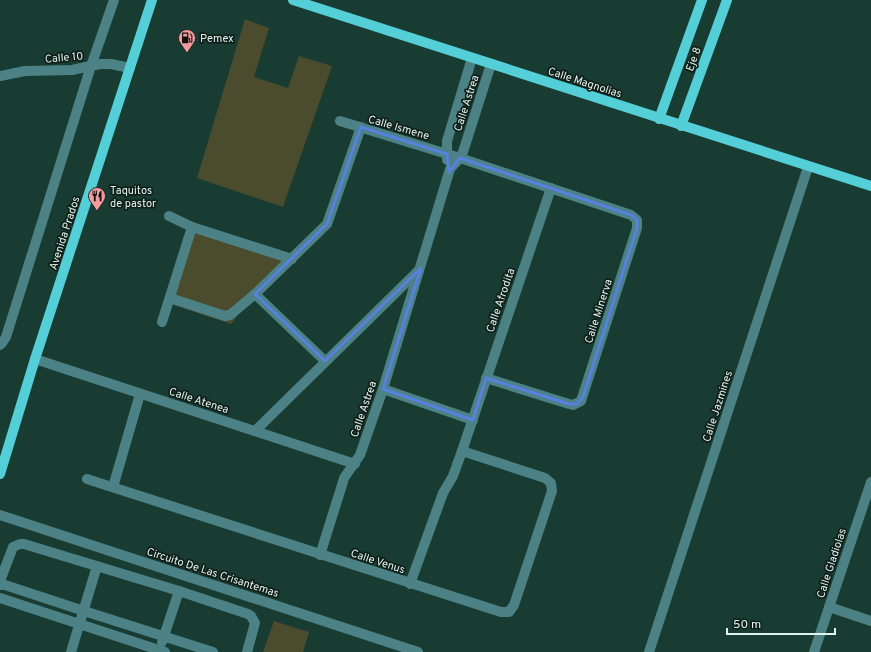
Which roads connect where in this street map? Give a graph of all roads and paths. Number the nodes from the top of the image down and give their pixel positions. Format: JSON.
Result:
{"nodes":[{"id":1,"x":114,"y":0,"type":"edge"},
{"id":2,"x":152,"y":0,"type":"edge"},
{"id":3,"x":293,"y":0,"type":"edge"},
{"id":4,"x":702,"y":0,"type":"edge"},
{"id":5,"x":727,"y":0,"type":"edge"},
{"id":6,"x":472,"y":58,"type":"junction"},
{"id":7,"x":491,"y":64,"type":"junction"},
{"id":8,"x":91,"y":66,"type":"junction"},
{"id":9,"x":130,"y":68,"type":"junction"},
{"id":10,"x":0,"y":76,"type":"edge"},
{"id":11,"x":659,"y":119,"type":"junction"},
{"id":12,"x":340,"y":121,"type":"dead end"},
{"id":13,"x":681,"y":126,"type":"junction"},
{"id":14,"x":361,"y":127,"type":"junction"},
{"id":15,"x":447,"y":154,"type":"junction"},
{"id":16,"x":460,"y":158,"type":"junction"},
{"id":17,"x":808,"y":167,"type":"junction"},
{"id":18,"x":450,"y":169,"type":"junction"},
{"id":19,"x":871,"y":186,"type":"edge"},
{"id":20,"x":551,"y":188,"type":"junction"},
{"id":21,"x":169,"y":216,"type":"dead end"},
{"id":22,"x":192,"y":227,"type":"junction"},
{"id":23,"x":292,"y":259,"type":"junction"},
{"id":24,"x":421,"y":268,"type":"junction"},
{"id":25,"x":255,"y":294,"type":"junction"},
{"id":26,"x":170,"y":298,"type":"junction"},
{"id":27,"x":162,"y":322,"type":"dead end"},
{"id":28,"x":0,"y":345,"type":"edge"},
{"id":29,"x":35,"y":359,"type":"junction"},
{"id":30,"x":325,"y":361,"type":"junction"},
{"id":31,"x":486,"y":378,"type":"junction"},
{"id":32,"x":383,"y":389,"type":"junction"},
{"id":33,"x":140,"y":394,"type":"junction"},
{"id":34,"x":472,"y":420,"type":"junction"},
{"id":35,"x":255,"y":431,"type":"junction"},
{"id":36,"x":462,"y":451,"type":"junction"},
{"id":37,"x":355,"y":464,"type":"junction"},
{"id":38,"x":0,"y":474,"type":"edge"},
{"id":39,"x":87,"y":479,"type":"dead end"},
{"id":40,"x":871,"y":482,"type":"edge"},
{"id":41,"x":113,"y":487,"type":"junction"},
{"id":42,"x":0,"y":516,"type":"edge"},
{"id":43,"x":320,"y":555,"type":"junction"},
{"id":44,"x":97,"y":566,"type":"junction"},
{"id":45,"x":0,"y":582,"type":"edge"},
{"id":46,"x":410,"y":584,"type":"junction"},
{"id":47,"x":0,"y":585,"type":"edge"},
{"id":48,"x":179,"y":591,"type":"junction"},
{"id":49,"x":0,"y":598,"type":"edge"},
{"id":50,"x":829,"y":607,"type":"junction"},
{"id":51,"x":84,"y":612,"type":"junction"},
{"id":52,"x":871,"y":621,"type":"edge"},
{"id":53,"x":80,"y":625,"type":"junction"},
{"id":54,"x":164,"y":636,"type":"junction"},
{"id":55,"x":161,"y":651,"type":"edge"},
{"id":56,"x":71,"y":652,"type":"edge"},
{"id":57,"x":213,"y":652,"type":"edge"},
{"id":58,"x":247,"y":652,"type":"edge"},
{"id":59,"x":418,"y":652,"type":"edge"},
{"id":60,"x":649,"y":652,"type":"edge"},
{"id":61,"x":814,"y":652,"type":"edge"}],
"edges":[{"from":1,"to":8,"type":"street"},
{"from":2,"to":9,"type":"main road","name":"Avenida Prados"},
{"from":3,"to":6,"type":"main road","name":"Calle Magnolias"},
{"from":4,"to":11,"type":"main road","name":"Eje 8"},
{"from":5,"to":13,"type":"main road","name":"Eje 8"},
{"from":6,"to":7,"type":"main road","name":"Calle Magnolias"},
{"from":6,"to":15,"type":"street","name":"Calle Astrea"},
{"from":7,"to":11,"type":"main road","name":"Calle Magnolias"},
{"from":7,"to":16,"type":"street","name":"Calle Astrea"},
{"from":8,"to":9,"type":"street","name":"Calle 10"},
{"from":8,"to":10,"type":"street","name":"Calle 10"},
{"from":8,"to":28,"type":"street"},
{"from":9,"to":29,"type":"main road","name":"Avenida Prados"},
{"from":11,"to":13,"type":"main road","name":"Calle Magnolias"},
{"from":12,"to":14,"type":"street"},
{"from":13,"to":17,"type":"main road","name":"Calle Magnolias"},
{"from":14,"to":15,"type":"street","name":"Calle Ismene"},
{"from":14,"to":23,"type":"street","name":"Calle Ismene"},
{"from":15,"to":16,"type":"street","name":"Calle Ismene"},
{"from":15,"to":18,"type":"street","name":"Calle Astrea"},
{"from":16,"to":18,"type":"street","name":"Calle Astrea"},
{"from":16,"to":20,"type":"street","name":"Calle Ismene"},
{"from":17,"to":19,"type":"main road","name":"Calle Magnolias"},
{"from":17,"to":60,"type":"street","name":"Calle Jazmines"},
{"from":18,"to":24,"type":"street","name":"Calle Astrea"},
{"from":20,"to":31,"type":"street","name":"Calle Afrodita"},
{"from":20,"to":31,"type":"street","name":"Calle Minerva"},
{"from":21,"to":22,"type":"street"},
{"from":22,"to":23,"type":"street"},
{"from":22,"to":26,"type":"street"},
{"from":23,"to":25,"type":"street","name":"Calle Ismene"},
{"from":24,"to":30,"type":"street","name":"Calle Astrea"},
{"from":24,"to":32,"type":"street","name":"Calle Astrea"},
{"from":25,"to":26,"type":"street","name":"Calle Ismene"},
{"from":25,"to":30,"type":"street"},
{"from":26,"to":27,"type":"street"},
{"from":29,"to":33,"type":"street","name":"Calle Atenea"},
{"from":29,"to":38,"type":"main road","name":"Avenida Prados"},
{"from":30,"to":35,"type":"street","name":"Calle Astrea"},
{"from":31,"to":34,"type":"street","name":"Calle Afrodita"},
{"from":32,"to":34,"type":"street"},
{"from":32,"to":37,"type":"street","name":"Calle Astrea"},
{"from":33,"to":35,"type":"street","name":"Calle Atenea"},
{"from":33,"to":41,"type":"street"},
{"from":34,"to":36,"type":"street","name":"Calle Afrodita"},
{"from":35,"to":37,"type":"street","name":"Calle Atenea"},
{"from":36,"to":46,"type":"street","name":"Calle Afrodita"},
{"from":36,"to":46,"type":"street","name":"Calle Venus"},
{"from":37,"to":43,"type":"street","name":"Calle Astrea"},
{"from":39,"to":41,"type":"street","name":"Calle Venus"},
{"from":40,"to":50,"type":"street","name":"Calle Gladiolas"},
{"from":41,"to":43,"type":"street","name":"Calle Venus"},
{"from":42,"to":59,"type":"street","name":"Circuito De Las Crisantemas"},
{"from":43,"to":46,"type":"street","name":"Calle Venus"},
{"from":44,"to":45,"type":"street"},
{"from":44,"to":48,"type":"street"},
{"from":44,"to":51,"type":"street"},
{"from":47,"to":51,"type":"street"},
{"from":48,"to":54,"type":"street"},
{"from":48,"to":58,"type":"street"},
{"from":49,"to":53,"type":"street"},
{"from":50,"to":52,"type":"street"},
{"from":50,"to":61,"type":"street","name":"Calle Gladiolas"},
{"from":51,"to":53,"type":"street"},
{"from":51,"to":54,"type":"street"},
{"from":53,"to":55,"type":"street"},
{"from":53,"to":56,"type":"street"},
{"from":54,"to":55,"type":"street"},
{"from":54,"to":57,"type":"street"}]}
